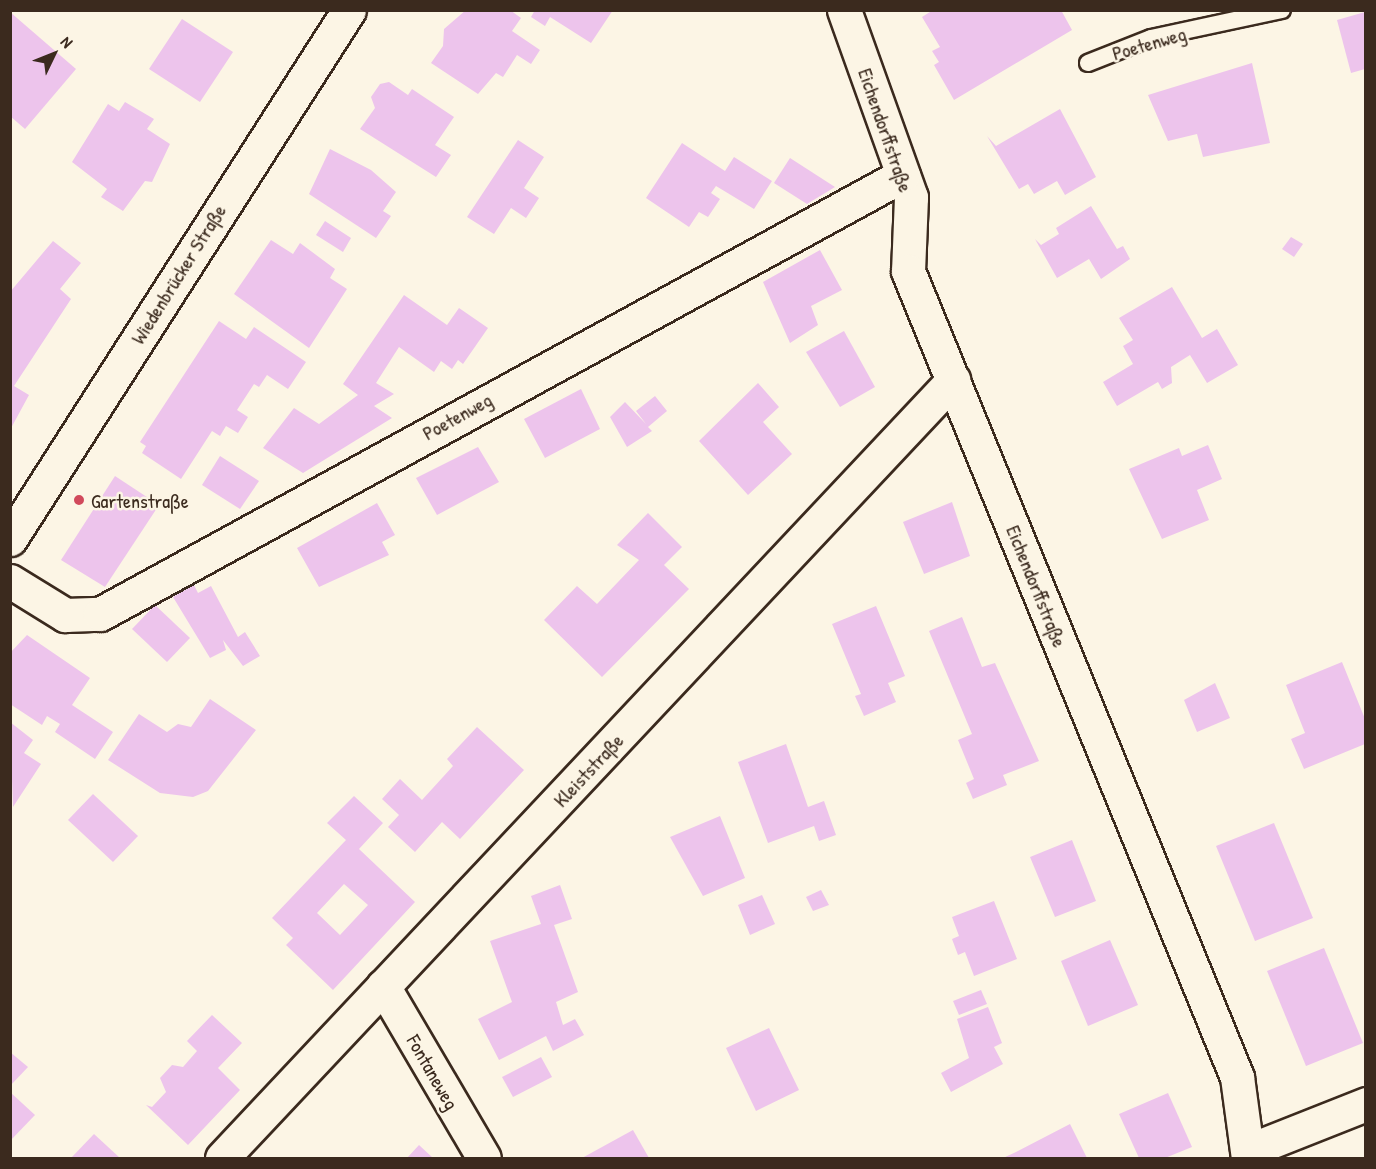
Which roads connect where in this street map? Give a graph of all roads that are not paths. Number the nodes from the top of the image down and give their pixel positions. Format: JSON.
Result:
{"nodes":[{"id":1,"x":349,"y":10,"type":"edge"},
{"id":2,"x":843,"y":10,"type":"edge"},
{"id":3,"x":1281,"y":10,"type":"edge"},
{"id":4,"x":1088,"y":63,"type":"dead end"},
{"id":5,"x":903,"y":175,"type":"junction"},
{"id":6,"x":953,"y":380,"type":"junction"},
{"id":7,"x":12,"y":531,"type":"edge"},
{"id":8,"x":10,"y":581,"type":"edge"},
{"id":9,"x":382,"y":986,"type":"junction"},
{"id":10,"x":1365,"y":1104,"type":"edge"},
{"id":11,"x":1249,"y":1154,"type":"edge"},
{"id":12,"x":222,"y":1158,"type":"edge"},
{"id":13,"x":484,"y":1158,"type":"edge"}],
"edges":[{"from":1,"to":7,"type":"street","name":"Wiedenbrücker Straße"},
{"from":2,"to":5,"type":"street","name":"Eichendorffstraße"},
{"from":3,"to":4,"type":"lane","name":"Poetenweg"},
{"from":5,"to":6,"type":"street","name":"Eichendorffstraße"},
{"from":5,"to":8,"type":"street","name":"Poetenweg"},
{"from":6,"to":9,"type":"street","name":"Kleiststraße"},
{"from":6,"to":11,"type":"street","name":"Eichendorffstraße"},
{"from":9,"to":12,"type":"street","name":"Kleiststraße"},
{"from":9,"to":13,"type":"street","name":"Fontaneweg"},
{"from":10,"to":11,"type":"street"}]}
